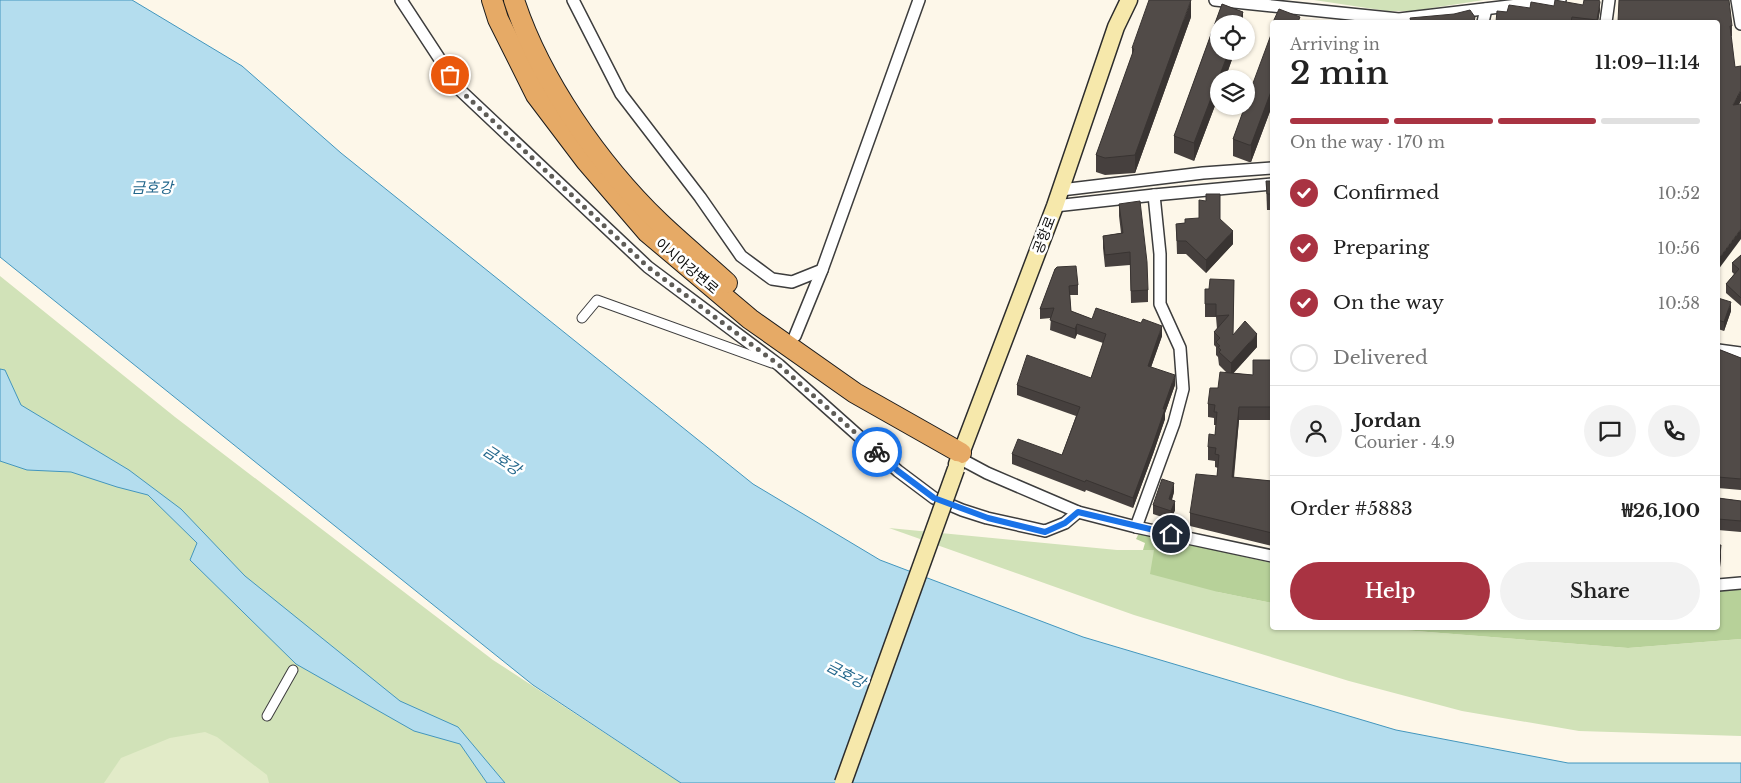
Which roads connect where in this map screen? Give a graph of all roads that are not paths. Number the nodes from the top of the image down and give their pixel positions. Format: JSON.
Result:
{"nodes":[{"id":1,"x":401,"y":0,"type":"edge"},
{"id":2,"x":492,"y":0,"type":"edge"},
{"id":3,"x":514,"y":0,"type":"edge"},
{"id":4,"x":573,"y":0,"type":"edge"},
{"id":5,"x":919,"y":0,"type":"edge"},
{"id":6,"x":1129,"y":0,"type":"edge"},
{"id":7,"x":1215,"y":0,"type":"edge"},
{"id":8,"x":1560,"y":0,"type":"edge"},
{"id":9,"x":1609,"y":0,"type":"edge"},
{"id":10,"x":1737,"y":0,"type":"edge"},
{"id":11,"x":1486,"y":9,"type":"junction"},
{"id":12,"x":1391,"y":20,"type":"edge"},
{"id":13,"x":1407,"y":20,"type":"edge"},
{"id":14,"x":1483,"y":20,"type":"edge"},
{"id":15,"x":1606,"y":20,"type":"edge"},
{"id":16,"x":1741,"y":24,"type":"edge"},
{"id":17,"x":1270,"y":168,"type":"edge"},
{"id":18,"x":1270,"y":184,"type":"edge"},
{"id":19,"x":1061,"y":190,"type":"junction"},
{"id":20,"x":1154,"y":195,"type":"junction"},
{"id":21,"x":1055,"y":206,"type":"junction"},
{"id":22,"x":822,"y":270,"type":"junction"},
{"id":23,"x":582,"y":318,"type":"dead end"},
{"id":24,"x":795,"y":336,"type":"junction"},
{"id":25,"x":1720,"y":350,"type":"edge"},
{"id":26,"x":1741,"y":353,"type":"edge"},
{"id":27,"x":779,"y":365,"type":"junction"},
{"id":28,"x":961,"y":455,"type":"junction"},
{"id":29,"x":1078,"y":512,"type":"junction"},
{"id":30,"x":1136,"y":527,"type":"junction"},
{"id":31,"x":1270,"y":556,"type":"edge"},
{"id":32,"x":1741,"y":583,"type":"edge"},
{"id":33,"x":1720,"y":585,"type":"edge"},
{"id":34,"x":294,"y":670,"type":"dead end"},
{"id":35,"x":267,"y":716,"type":"dead end"},
{"id":36,"x":843,"y":783,"type":"edge"}],
"edges":[{"from":1,"to":27,"type":"street"},
{"from":2,"to":28,"type":"highway","name":"이시아강변로"},
{"from":3,"to":24,"type":"highway","name":"이시아강변로"},
{"from":4,"to":22,"type":"street"},
{"from":5,"to":22,"type":"street"},
{"from":6,"to":19,"type":"main road","name":"공항로"},
{"from":7,"to":12,"type":"street"},
{"from":8,"to":11,"type":"street"},
{"from":9,"to":15,"type":"street"},
{"from":10,"to":16,"type":"street"},
{"from":11,"to":13,"type":"street"},
{"from":11,"to":14,"type":"street"},
{"from":17,"to":19,"type":"street"},
{"from":18,"to":20,"type":"street"},
{"from":19,"to":21,"type":"main road","name":"공항로"},
{"from":20,"to":21,"type":"street"},
{"from":20,"to":30,"type":"street"},
{"from":21,"to":28,"type":"main road","name":"공항로"},
{"from":22,"to":24,"type":"street"},
{"from":23,"to":27,"type":"street"},
{"from":24,"to":28,"type":"highway","name":"이시아강변로"},
{"from":25,"to":26,"type":"street"},
{"from":27,"to":29,"type":"street"},
{"from":28,"to":29,"type":"street"},
{"from":28,"to":36,"type":"main road","name":"공항로","bridge":true},
{"from":29,"to":30,"type":"street"},
{"from":30,"to":31,"type":"street"},
{"from":32,"to":33,"type":"street"},
{"from":34,"to":35,"type":"street"}]}
